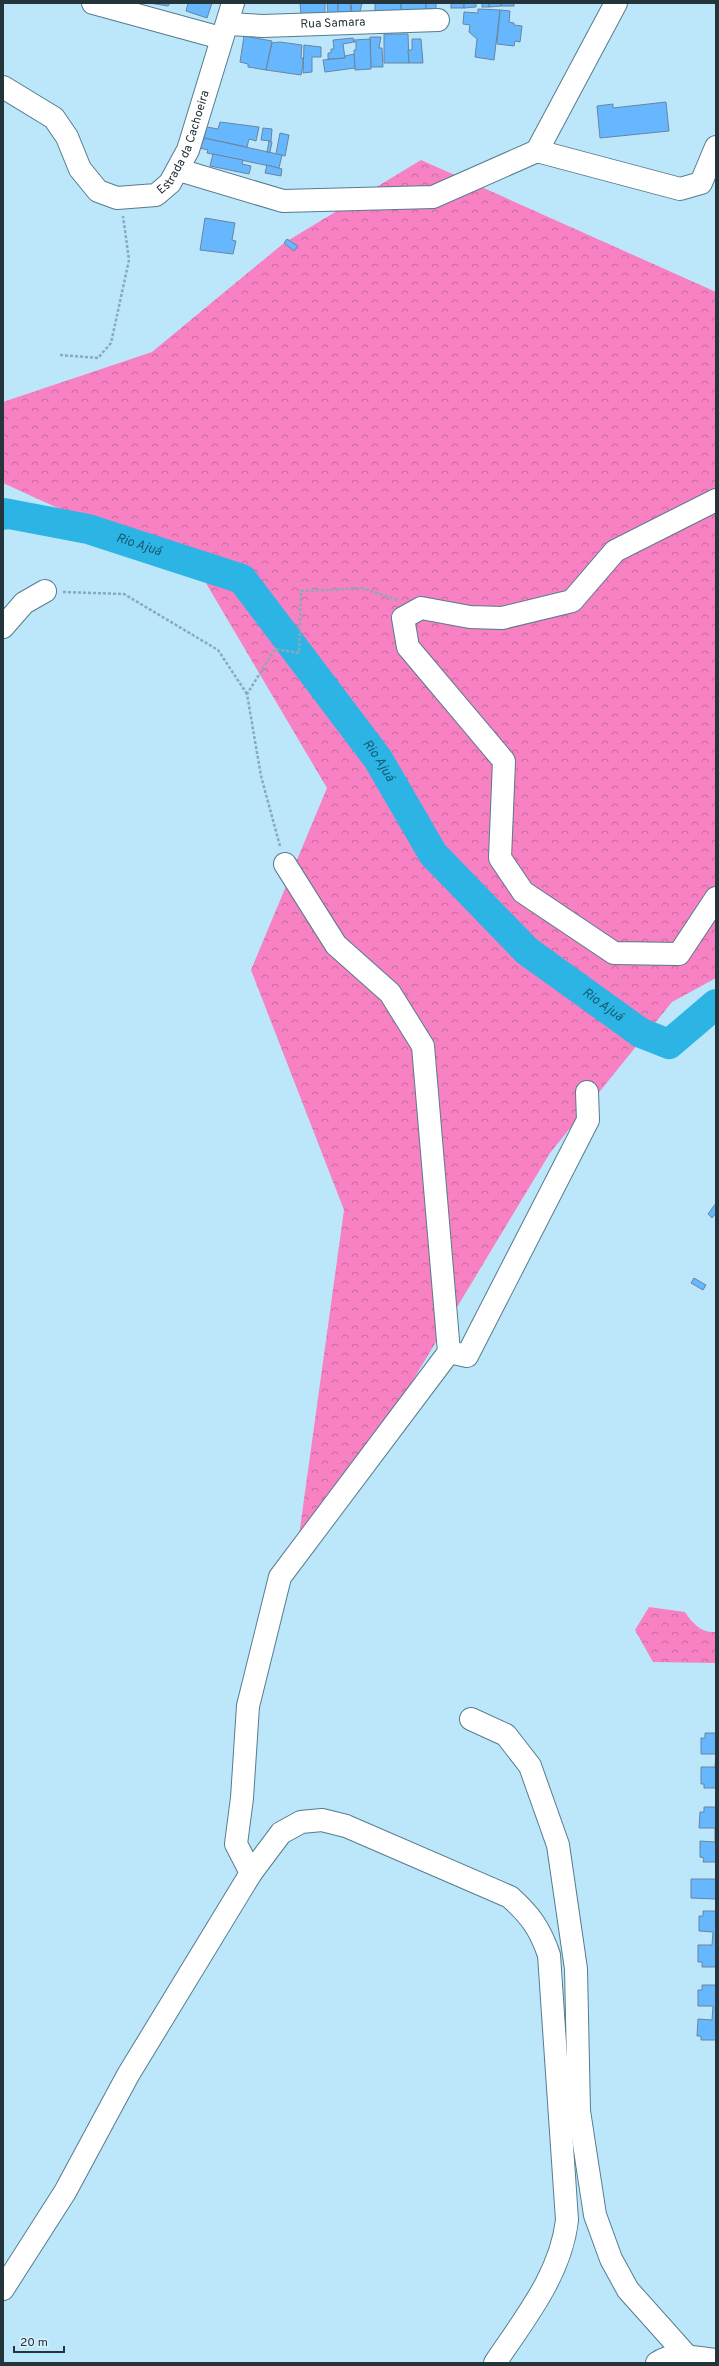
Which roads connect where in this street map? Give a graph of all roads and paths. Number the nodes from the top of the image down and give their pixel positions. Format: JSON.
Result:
{"nodes":[{"id":1,"x":93,"y":3,"type":"edge"},
{"id":2,"x":233,"y":3,"type":"edge"},
{"id":3,"x":616,"y":3,"type":"edge"},
{"id":4,"x":438,"y":20,"type":"dead end"},
{"id":5,"x":224,"y":31,"type":"junction"},
{"id":6,"x":3,"y":87,"type":"edge"},
{"id":7,"x":716,"y":147,"type":"edge"},
{"id":8,"x":537,"y":151,"type":"junction"},
{"id":9,"x":179,"y":170,"type":"junction"},
{"id":10,"x":120,"y":198,"type":"junction"},
{"id":11,"x":60,"y":355,"type":"dead end"},
{"id":12,"x":716,"y":500,"type":"edge"},
{"id":13,"x":45,"y":591,"type":"joint"},
{"id":14,"x":421,"y":608,"type":"junction"},
{"id":15,"x":3,"y":627,"type":"edge"},
{"id":16,"x":247,"y":694,"type":"junction"},
{"id":17,"x":285,"y":864,"type":"joint"},
{"id":18,"x":716,"y":898,"type":"edge"},
{"id":19,"x":587,"y":1092,"type":"dead end"},
{"id":20,"x":449,"y":1352,"type":"junction"},
{"id":21,"x":471,"y":1719,"type":"dead end"},
{"id":22,"x":251,"y":1873,"type":"junction"},
{"id":23,"x":3,"y":2289,"type":"edge"},
{"id":24,"x":687,"y":2356,"type":"junction"},
{"id":25,"x":716,"y":2360,"type":"edge"},
{"id":26,"x":495,"y":2363,"type":"edge"},
{"id":27,"x":657,"y":2363,"type":"edge"}],
"edges":[{"from":1,"to":5,"type":"street","name":"Rua Samara"},
{"from":2,"to":5,"type":"street","name":"Estrada da Cachoeira"},
{"from":3,"to":8,"type":"street"},
{"from":4,"to":5,"type":"street","name":"Rua Samara"},
{"from":5,"to":9,"type":"street","name":"Estrada da Cachoeira"},
{"from":6,"to":10,"type":"street","name":"Estrada da Cachoeira"},
{"from":7,"to":8,"type":"street"},
{"from":8,"to":9,"type":"street"},
{"from":9,"to":10,"type":"street","name":"Estrada da Cachoeira"},
{"from":10,"to":11,"type":"path"},
{"from":12,"to":14,"type":"street"},
{"from":13,"to":15,"type":"street"},
{"from":13,"to":16,"type":"path"},
{"from":14,"to":16,"type":"path"},
{"from":14,"to":18,"type":"street"},
{"from":16,"to":17,"type":"path"},
{"from":17,"to":20,"type":"street"},
{"from":19,"to":20,"type":"street"},
{"from":20,"to":22,"type":"street"},
{"from":21,"to":24,"type":"street"},
{"from":22,"to":23,"type":"street"},
{"from":22,"to":26,"type":"street"},
{"from":24,"to":25,"type":"street"},
{"from":24,"to":27,"type":"street"}]}
